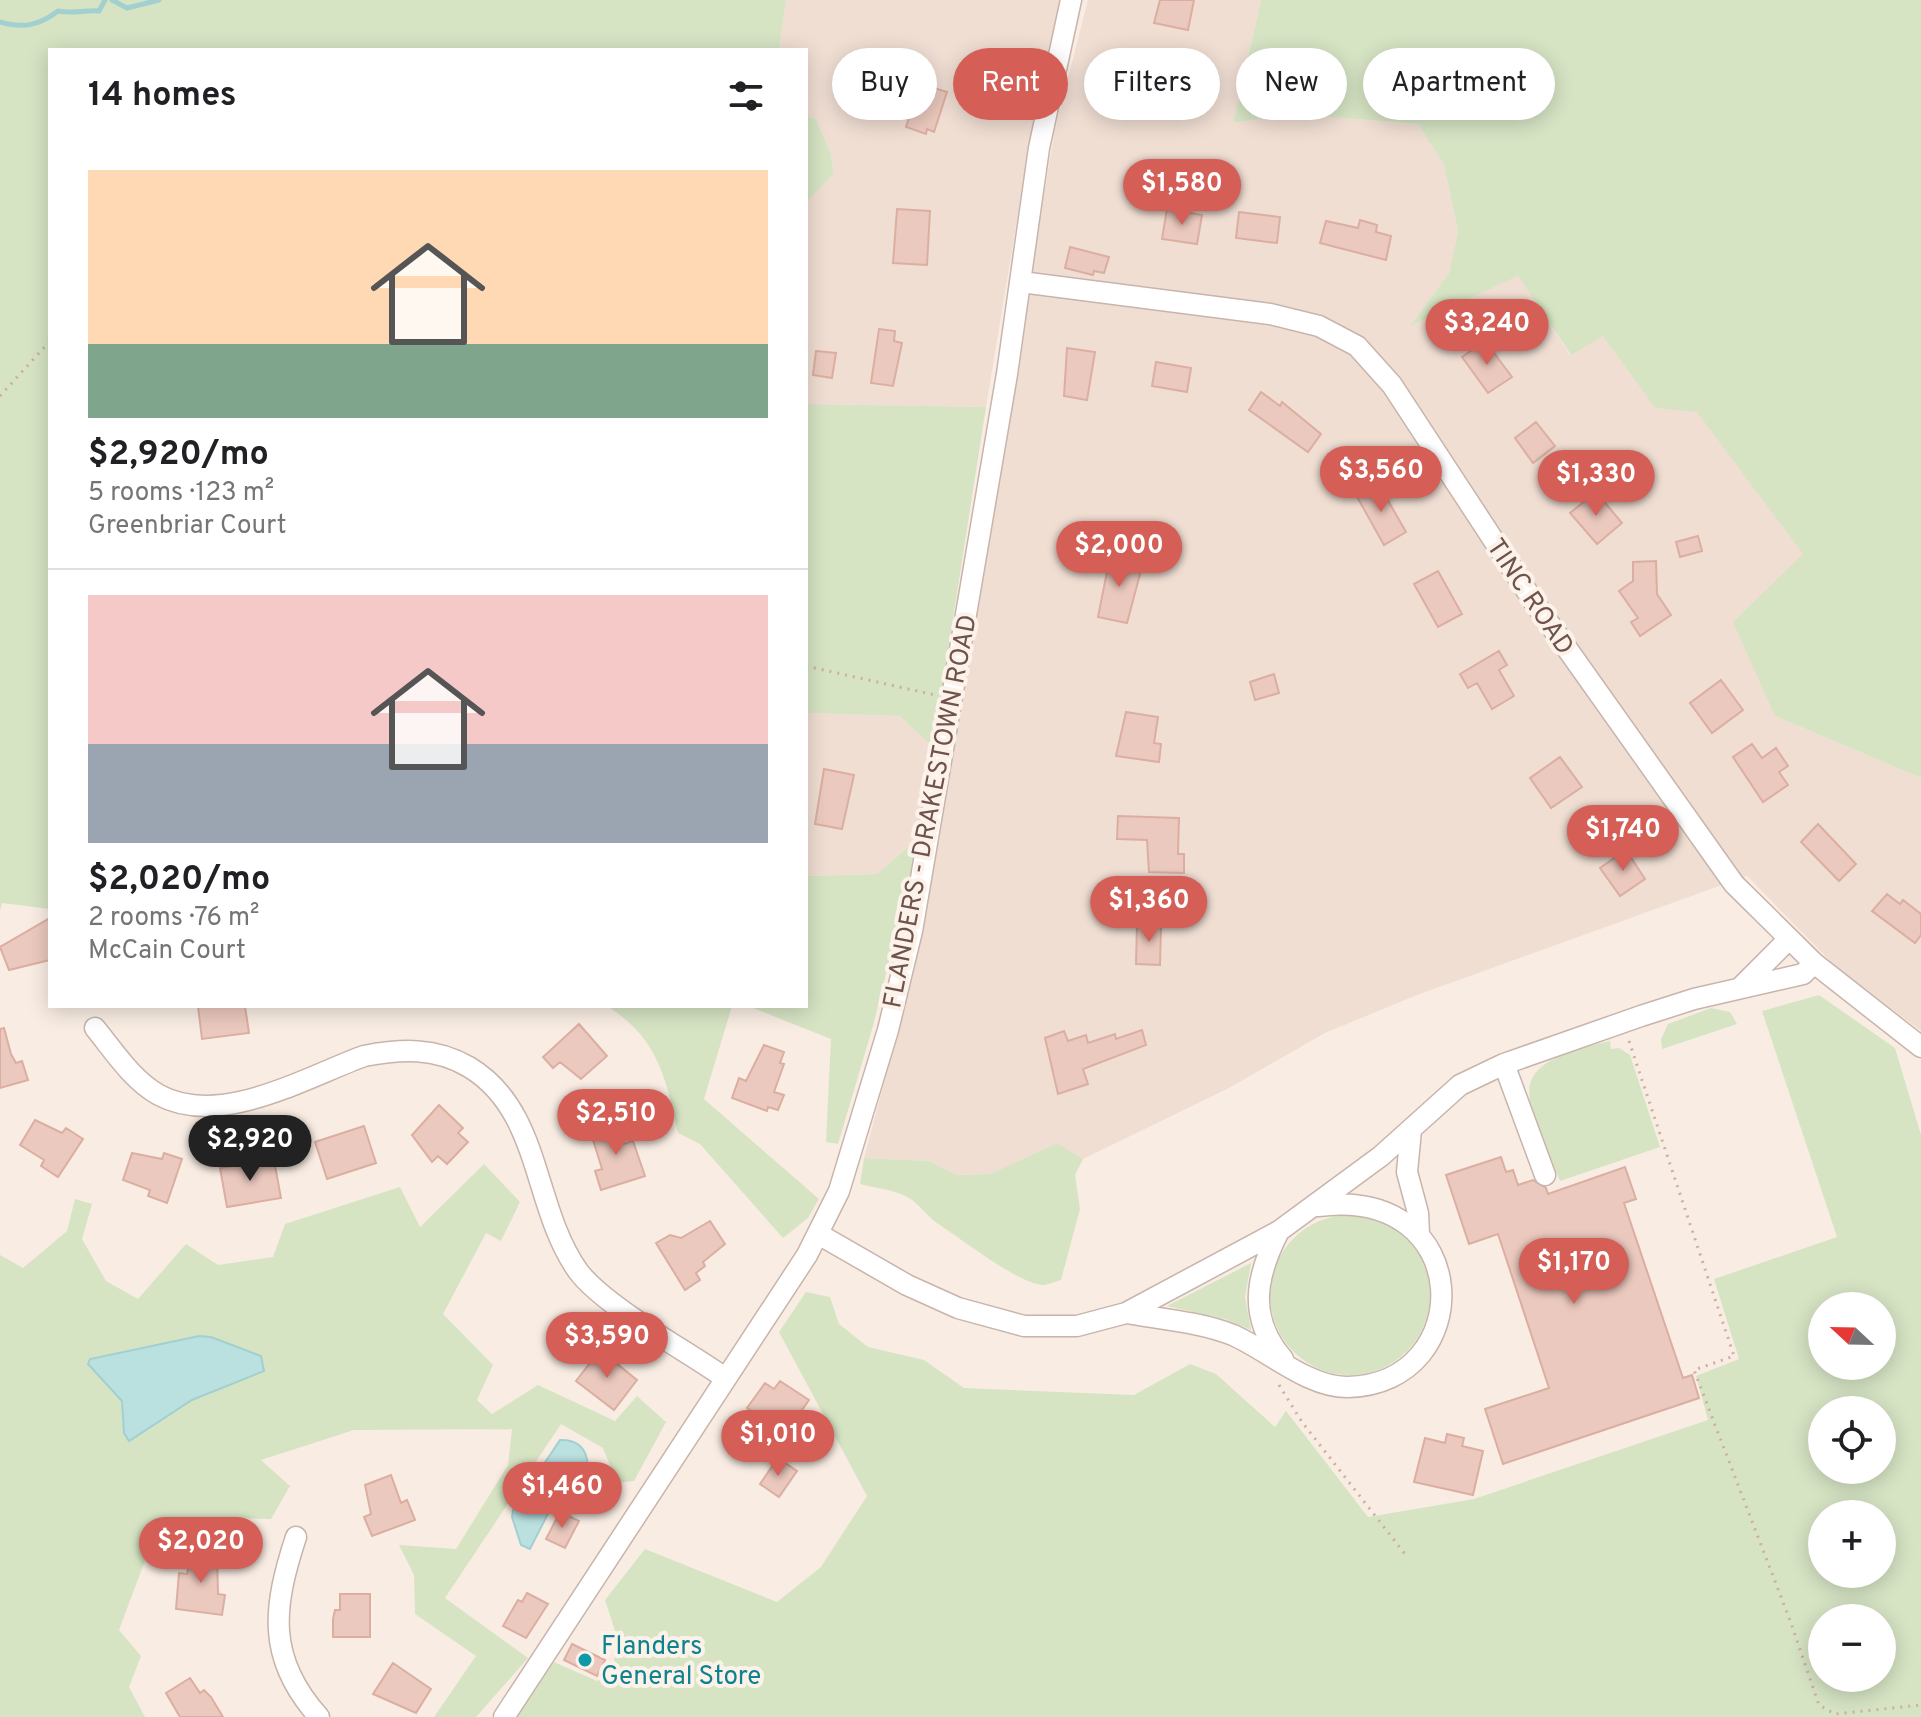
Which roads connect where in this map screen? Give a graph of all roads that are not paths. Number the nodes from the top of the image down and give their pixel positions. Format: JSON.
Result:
{"nodes":[{"id":1,"x":1071,"y":0,"type":"edge"},
{"id":2,"x":1021,"y":282,"type":"junction"},
{"id":3,"x":1788,"y":940,"type":"junction"},
{"id":4,"x":1814,"y":963,"type":"junction"},
{"id":5,"x":1741,"y":987,"type":"junction"},
{"id":6,"x":95,"y":1028,"type":"dead end"},
{"id":7,"x":1921,"y":1047,"type":"edge"},
{"id":8,"x":1504,"y":1064,"type":"junction"},
{"id":9,"x":1411,"y":1130,"type":"junction"},
{"id":10,"x":1545,"y":1175,"type":"dead end"},
{"id":11,"x":1318,"y":1206,"type":"junction"},
{"id":12,"x":1279,"y":1231,"type":"junction"},
{"id":13,"x":1419,"y":1234,"type":"junction"},
{"id":14,"x":820,"y":1235,"type":"junction"},
{"id":15,"x":1126,"y":1313,"type":"junction"},
{"id":16,"x":1285,"y":1362,"type":"junction"},
{"id":17,"x":725,"y":1378,"type":"junction"},
{"id":18,"x":296,"y":1537,"type":"dead end"},
{"id":19,"x":319,"y":1717,"type":"edge"},
{"id":20,"x":504,"y":1717,"type":"edge"}],
"edges":[{"from":1,"to":2,"type":"street","name":"FLANDERS - DRAKESTOWN ROAD"},
{"from":2,"to":3,"type":"street","name":"TINC ROAD"},
{"from":2,"to":14,"type":"street","name":"FLANDERS - DRAKESTOWN ROAD"},
{"from":3,"to":4,"type":"street","name":"TINC ROAD"},
{"from":3,"to":5,"type":"street"},
{"from":4,"to":5,"type":"street"},
{"from":4,"to":7,"type":"street","name":"TINC ROAD"},
{"from":5,"to":8,"type":"street"},
{"from":6,"to":17,"type":"street"},
{"from":8,"to":9,"type":"street"},
{"from":8,"to":10,"type":"street"},
{"from":9,"to":11,"type":"street"},
{"from":9,"to":13,"type":"street"},
{"from":11,"to":12,"type":"street"},
{"from":11,"to":13,"type":"street"},
{"from":12,"to":15,"type":"street"},
{"from":12,"to":16,"type":"street"},
{"from":13,"to":16,"type":"street"},
{"from":14,"to":15,"type":"street"},
{"from":14,"to":17,"type":"street","name":"FLANDERS - DRAKESTOWN ROAD"},
{"from":15,"to":16,"type":"street"},
{"from":17,"to":20,"type":"street","name":"FLANDERS - DRAKESTOWN ROAD"},
{"from":18,"to":19,"type":"street"}]}
